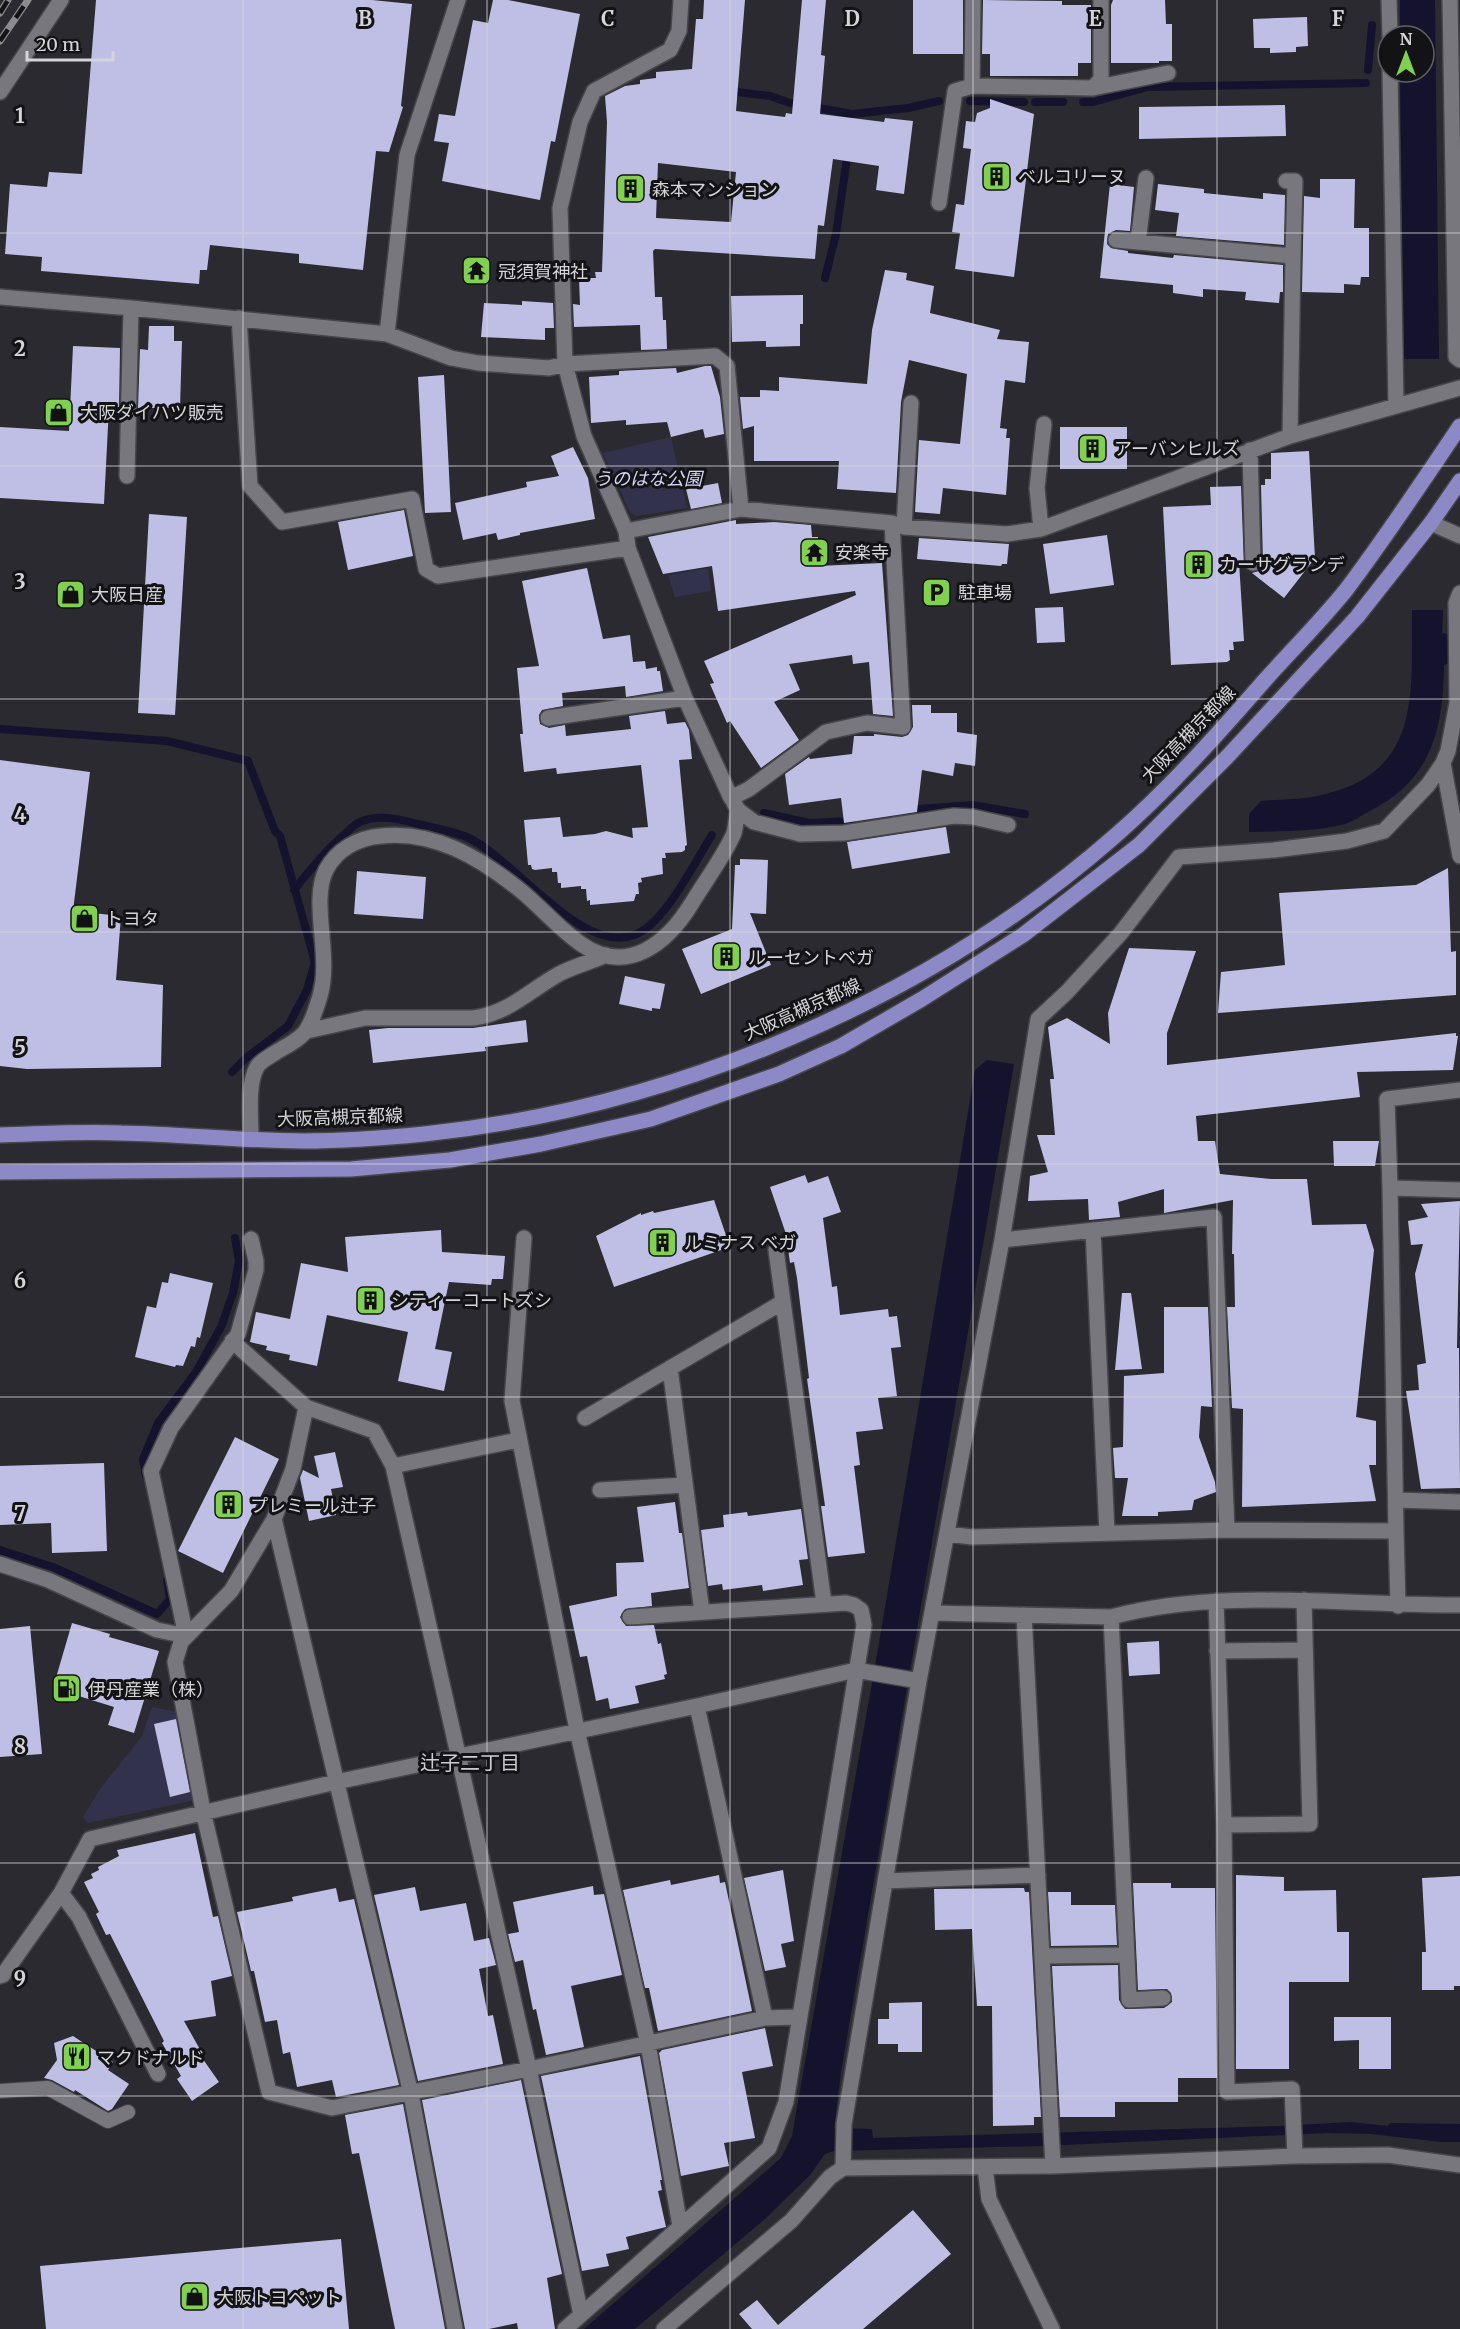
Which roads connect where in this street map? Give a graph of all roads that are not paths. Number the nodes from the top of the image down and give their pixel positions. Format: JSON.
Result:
{"nodes":[{"id":1,"x":61,"y":0,"type":"edge"},
{"id":2,"x":458,"y":0,"type":"edge"},
{"id":3,"x":681,"y":0,"type":"edge"},
{"id":4,"x":974,"y":0,"type":"edge"},
{"id":5,"x":1101,"y":0,"type":"edge"},
{"id":6,"x":1389,"y":0,"type":"edge"},
{"id":7,"x":1450,"y":0,"type":"edge"},
{"id":8,"x":1389,"y":24,"type":"edge"},
{"id":9,"x":1168,"y":73,"type":"dead end"},
{"id":10,"x":1390,"y":84,"type":"edge"},
{"id":11,"x":972,"y":86,"type":"junction"},
{"id":12,"x":1456,"y":87,"type":"edge"},
{"id":13,"x":1093,"y":88,"type":"junction"},
{"id":14,"x":0,"y":92,"type":"edge"},
{"id":15,"x":1146,"y":178,"type":"dead end"},
{"id":16,"x":1286,"y":181,"type":"dead end"},
{"id":17,"x":939,"y":203,"type":"dead end"},
{"id":18,"x":1116,"y":240,"type":"dead end"},
{"id":19,"x":1138,"y":242,"type":"junction"},
{"id":20,"x":1293,"y":256,"type":"junction"},
{"id":21,"x":0,"y":297,"type":"edge"},
{"id":22,"x":131,"y":308,"type":"junction"},
{"id":23,"x":238,"y":318,"type":"junction"},
{"id":24,"x":387,"y":334,"type":"junction"},
{"id":25,"x":1460,"y":360,"type":"edge"},
{"id":26,"x":565,"y":364,"type":"junction"},
{"id":27,"x":1460,"y":388,"type":"edge"},
{"id":28,"x":911,"y":403,"type":"dead end"},
{"id":29,"x":1396,"y":405,"type":"junction"},
{"id":30,"x":1044,"y":424,"type":"dead end"},
{"id":31,"x":1460,"y":426,"type":"edge"},
{"id":32,"x":1290,"y":435,"type":"junction"},
{"id":33,"x":1250,"y":450,"type":"junction"},
{"id":34,"x":128,"y":476,"type":"dead end"},
{"id":35,"x":1460,"y":481,"type":"edge"},
{"id":36,"x":741,"y":509,"type":"junction"},
{"id":37,"x":1431,"y":524,"type":"junction"},
{"id":38,"x":898,"y":525,"type":"junction"},
{"id":39,"x":1041,"y":529,"type":"junction"},
{"id":40,"x":626,"y":531,"type":"junction"},
{"id":41,"x":1460,"y":536,"type":"edge"},
{"id":42,"x":628,"y":548,"type":"junction"},
{"id":43,"x":1253,"y":563,"type":"dead end"},
{"id":44,"x":1460,"y":593,"type":"edge"},
{"id":45,"x":1457,"y":668,"type":"edge"},
{"id":46,"x":685,"y":698,"type":"junction"},
{"id":47,"x":548,"y":718,"type":"dead end"},
{"id":48,"x":1443,"y":763,"type":"junction"},
{"id":49,"x":734,"y":804,"type":"junction"},
{"id":50,"x":1008,"y":825,"type":"dead end"},
{"id":51,"x":1460,"y":856,"type":"edge"},
{"id":52,"x":606,"y":955,"type":"junction"},
{"id":53,"x":307,"y":1031,"type":"junction"},
{"id":54,"x":1460,"y":1090,"type":"edge"},
{"id":55,"x":0,"y":1135,"type":"edge"},
{"id":56,"x":251,"y":1138,"type":"junction"},
{"id":57,"x":0,"y":1172,"type":"edge"},
{"id":58,"x":1390,"y":1188,"type":"junction"},
{"id":59,"x":1460,"y":1190,"type":"edge"},
{"id":60,"x":1093,"y":1230,"type":"junction"},
{"id":61,"x":524,"y":1238,"type":"dead end"},
{"id":62,"x":251,"y":1239,"type":"dead end"},
{"id":63,"x":1002,"y":1240,"type":"junction"},
{"id":64,"x":776,"y":1250,"type":"dead end"},
{"id":65,"x":783,"y":1302,"type":"junction"},
{"id":66,"x":232,"y":1341,"type":"junction"},
{"id":67,"x":670,"y":1368,"type":"junction"},
{"id":68,"x":306,"y":1407,"type":"junction"},
{"id":69,"x":585,"y":1418,"type":"dead end"},
{"id":70,"x":518,"y":1440,"type":"junction"},
{"id":71,"x":393,"y":1466,"type":"junction"},
{"id":72,"x":685,"y":1485,"type":"junction"},
{"id":73,"x":600,"y":1490,"type":"dead end"},
{"id":74,"x":1396,"y":1500,"type":"junction"},
{"id":75,"x":1460,"y":1502,"type":"edge"},
{"id":76,"x":274,"y":1519,"type":"junction"},
{"id":77,"x":1227,"y":1530,"type":"junction"},
{"id":78,"x":1396,"y":1532,"type":"junction"},
{"id":79,"x":1107,"y":1533,"type":"junction"},
{"id":80,"x":947,"y":1534,"type":"junction"},
{"id":81,"x":0,"y":1564,"type":"edge"},
{"id":82,"x":1304,"y":1600,"type":"junction"},
{"id":83,"x":1216,"y":1601,"type":"junction"},
{"id":84,"x":824,"y":1603,"type":"junction"},
{"id":85,"x":1460,"y":1605,"type":"edge"},
{"id":86,"x":1398,"y":1606,"type":"junction"},
{"id":87,"x":702,"y":1612,"type":"junction"},
{"id":88,"x":932,"y":1613,"type":"junction"},
{"id":89,"x":1024,"y":1615,"type":"junction"},
{"id":90,"x":630,"y":1617,"type":"dead end"},
{"id":91,"x":1111,"y":1617,"type":"junction"},
{"id":92,"x":186,"y":1636,"type":"junction"},
{"id":93,"x":1305,"y":1650,"type":"junction"},
{"id":94,"x":1217,"y":1651,"type":"junction"},
{"id":95,"x":862,"y":1671,"type":"junction"},
{"id":96,"x":915,"y":1680,"type":"junction"},
{"id":97,"x":697,"y":1706,"type":"junction"},
{"id":98,"x":577,"y":1730,"type":"junction"},
{"id":99,"x":457,"y":1755,"type":"junction"},
{"id":100,"x":336,"y":1782,"type":"junction"},
{"id":101,"x":204,"y":1811,"type":"junction"},
{"id":102,"x":1224,"y":1825,"type":"junction"},
{"id":103,"x":1038,"y":1875,"type":"junction"},
{"id":104,"x":885,"y":1881,"type":"junction"},
{"id":105,"x":61,"y":1893,"type":"junction"},
{"id":106,"x":1127,"y":1955,"type":"junction"},
{"id":107,"x":1042,"y":1956,"type":"junction"},
{"id":108,"x":0,"y":1976,"type":"edge"},
{"id":109,"x":1163,"y":1998,"type":"dead end"},
{"id":110,"x":798,"y":2016,"type":"junction"},
{"id":111,"x":765,"y":2018,"type":"junction"},
{"id":112,"x":648,"y":2044,"type":"junction"},
{"id":113,"x":529,"y":2069,"type":"junction"},
{"id":114,"x":158,"y":2074,"type":"dead end"},
{"id":115,"x":0,"y":2091,"type":"edge"},
{"id":116,"x":411,"y":2094,"type":"junction"},
{"id":117,"x":128,"y":2112,"type":"dead end"},
{"id":118,"x":1295,"y":2156,"type":"junction"},
{"id":119,"x":844,"y":2161,"type":"junction"},
{"id":120,"x":1460,"y":2165,"type":"edge"},
{"id":121,"x":1053,"y":2166,"type":"junction"},
{"id":122,"x":985,"y":2167,"type":"junction"},
{"id":123,"x":680,"y":2226,"type":"junction"},
{"id":124,"x":581,"y":2315,"type":"junction"},
{"id":125,"x":455,"y":2329,"type":"edge"},
{"id":126,"x":565,"y":2329,"type":"edge"},
{"id":127,"x":664,"y":2329,"type":"edge"},
{"id":128,"x":1052,"y":2329,"type":"edge"}],
"edges":[{"from":1,"to":14,"type":"street"},
{"from":2,"to":24,"type":"street"},
{"from":3,"to":26,"type":"street"},
{"from":4,"to":11,"type":"street"},
{"from":5,"to":13,"type":"street"},
{"from":6,"to":8,"type":"street"},
{"from":7,"to":12,"type":"street"},
{"from":9,"to":13,"type":"street"},
{"from":10,"to":29,"type":"street"},
{"from":11,"to":13,"type":"street"},
{"from":11,"to":17,"type":"street"},
{"from":12,"to":25,"type":"street"},
{"from":15,"to":19,"type":"street"},
{"from":16,"to":20,"type":"street"},
{"from":18,"to":19,"type":"street"},
{"from":19,"to":20,"type":"street"},
{"from":20,"to":32,"type":"street"},
{"from":21,"to":22,"type":"street"},
{"from":22,"to":23,"type":"street"},
{"from":22,"to":34,"type":"street"},
{"from":23,"to":24,"type":"street"},
{"from":23,"to":42,"type":"street"},
{"from":24,"to":26,"type":"street"},
{"from":26,"to":36,"type":"street"},
{"from":26,"to":40,"type":"street"},
{"from":27,"to":29,"type":"street"},
{"from":28,"to":38,"type":"street"},
{"from":29,"to":32,"type":"street"},
{"from":30,"to":39,"type":"street"},
{"from":31,"to":56,"type":"main road","name":"大阪高槻京都線"},
{"from":32,"to":33,"type":"street"},
{"from":33,"to":39,"type":"street"},
{"from":33,"to":43,"type":"street"},
{"from":35,"to":37,"type":"main road"},
{"from":36,"to":38,"type":"street"},
{"from":36,"to":40,"type":"street"},
{"from":37,"to":41,"type":"street"},
{"from":37,"to":57,"type":"main road"},
{"from":38,"to":39,"type":"street"},
{"from":38,"to":49,"type":"street"},
{"from":40,"to":42,"type":"street"},
{"from":42,"to":46,"type":"street"},
{"from":44,"to":45,"type":"street"},
{"from":45,"to":48,"type":"street"},
{"from":46,"to":47,"type":"street"},
{"from":46,"to":49,"type":"street"},
{"from":48,"to":51,"type":"street"},
{"from":48,"to":63,"type":"street"},
{"from":49,"to":50,"type":"street"},
{"from":49,"to":52,"type":"street"},
{"from":52,"to":53,"type":"street"},
{"from":52,"to":53,"type":"street"},
{"from":53,"to":56,"type":"street"},
{"from":54,"to":58,"type":"street"},
{"from":55,"to":56,"type":"main road","name":"大阪高槻京都線"},
{"from":58,"to":59,"type":"street"},
{"from":58,"to":74,"type":"street"},
{"from":60,"to":63,"type":"street"},
{"from":60,"to":77,"type":"street"},
{"from":60,"to":79,"type":"street"},
{"from":61,"to":70,"type":"street"},
{"from":62,"to":66,"type":"street"},
{"from":63,"to":80,"type":"street"},
{"from":64,"to":65,"type":"street"},
{"from":65,"to":67,"type":"street"},
{"from":65,"to":84,"type":"street"},
{"from":66,"to":68,"type":"street"},
{"from":66,"to":92,"type":"street"},
{"from":67,"to":69,"type":"street"},
{"from":67,"to":72,"type":"street"},
{"from":68,"to":71,"type":"street"},
{"from":68,"to":76,"type":"street"},
{"from":70,"to":71,"type":"street"},
{"from":70,"to":98,"type":"street"},
{"from":71,"to":99,"type":"street"},
{"from":72,"to":73,"type":"street"},
{"from":72,"to":87,"type":"street"},
{"from":74,"to":75,"type":"street"},
{"from":74,"to":78,"type":"street"},
{"from":76,"to":92,"type":"street"},
{"from":76,"to":100,"type":"street"},
{"from":77,"to":78,"type":"street"},
{"from":77,"to":79,"type":"street"},
{"from":78,"to":86,"type":"street"},
{"from":79,"to":80,"type":"street"},
{"from":80,"to":88,"type":"street"},
{"from":81,"to":92,"type":"street"},
{"from":82,"to":83,"type":"street"},
{"from":82,"to":86,"type":"street"},
{"from":82,"to":93,"type":"street"},
{"from":83,"to":91,"type":"street"},
{"from":83,"to":94,"type":"street"},
{"from":84,"to":87,"type":"street"},
{"from":84,"to":95,"type":"street"},
{"from":85,"to":86,"type":"street"},
{"from":87,"to":90,"type":"street"},
{"from":88,"to":89,"type":"street"},
{"from":88,"to":96,"type":"street"},
{"from":89,"to":91,"type":"street"},
{"from":89,"to":103,"type":"street"},
{"from":91,"to":106,"type":"street"},
{"from":92,"to":101,"type":"street"},
{"from":93,"to":94,"type":"street"},
{"from":93,"to":102,"type":"street"},
{"from":94,"to":102,"type":"street"},
{"from":95,"to":96,"type":"street"},
{"from":95,"to":97,"type":"street"},
{"from":95,"to":110,"type":"street"},
{"from":96,"to":104,"type":"street"},
{"from":97,"to":98,"type":"street"},
{"from":97,"to":111,"type":"street"},
{"from":98,"to":99,"type":"street"},
{"from":98,"to":112,"type":"street"},
{"from":99,"to":100,"type":"street"},
{"from":99,"to":113,"type":"street"},
{"from":100,"to":101,"type":"street"},
{"from":100,"to":116,"type":"street"},
{"from":101,"to":105,"type":"street"},
{"from":101,"to":116,"type":"street"},
{"from":102,"to":118,"type":"street"},
{"from":103,"to":104,"type":"street"},
{"from":103,"to":107,"type":"street"},
{"from":104,"to":119,"type":"street"},
{"from":105,"to":108,"type":"street"},
{"from":105,"to":114,"type":"street"},
{"from":106,"to":107,"type":"street"},
{"from":106,"to":109,"type":"street"},
{"from":107,"to":121,"type":"street"},
{"from":110,"to":111,"type":"street"},
{"from":110,"to":123,"type":"street"},
{"from":111,"to":112,"type":"street"},
{"from":112,"to":113,"type":"street"},
{"from":112,"to":123,"type":"street"},
{"from":113,"to":116,"type":"street"},
{"from":113,"to":124,"type":"street"},
{"from":115,"to":117,"type":"lane"},
{"from":116,"to":125,"type":"street"},
{"from":118,"to":120,"type":"street"},
{"from":118,"to":121,"type":"street"},
{"from":119,"to":122,"type":"street"},
{"from":119,"to":127,"type":"street"},
{"from":121,"to":122,"type":"street"},
{"from":122,"to":128,"type":"street"},
{"from":123,"to":124,"type":"street"},
{"from":124,"to":126,"type":"street"}]}
